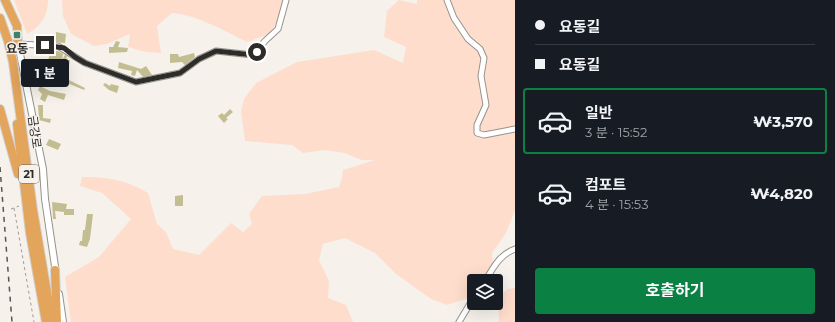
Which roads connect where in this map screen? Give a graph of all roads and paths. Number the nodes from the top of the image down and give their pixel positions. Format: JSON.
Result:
{"nodes":[{"id":1,"x":5,"y":0,"type":"edge"},
{"id":2,"x":10,"y":0,"type":"edge"},
{"id":3,"x":286,"y":0,"type":"edge"},
{"id":4,"x":446,"y":0,"type":"edge"},
{"id":5,"x":0,"y":14,"type":"edge"},
{"id":6,"x":0,"y":18,"type":"edge"},
{"id":7,"x":16,"y":21,"type":"junction"},
{"id":8,"x":2,"y":29,"type":"edge"},
{"id":9,"x":18,"y":44,"type":"junction"},
{"id":10,"x":0,"y":109,"type":"edge"},
{"id":11,"x":515,"y":129,"type":"edge"},
{"id":12,"x":23,"y":207,"type":"junction"},
{"id":13,"x":14,"y":208,"type":"junction"},
{"id":14,"x":11,"y":209,"type":"dead end"},
{"id":15,"x":515,"y":249,"type":"edge"},
{"id":16,"x":55,"y":270,"type":"junction"},
{"id":17,"x":489,"y":274,"type":"edge"},
{"id":18,"x":467,"y":309,"type":"edge"},
{"id":19,"x":34,"y":322,"type":"edge"},
{"id":20,"x":46,"y":322,"type":"edge"},
{"id":21,"x":52,"y":322,"type":"edge"},
{"id":22,"x":57,"y":322,"type":"edge"},
{"id":23,"x":63,"y":322,"type":"edge"},
{"id":24,"x":459,"y":322,"type":"edge"}],
"edges":[{"from":1,"to":7,"type":"highway"},
{"from":2,"to":7,"type":"highway"},
{"from":3,"to":9,"type":"street"},
{"from":4,"to":11,"type":"street"},
{"from":5,"to":7,"type":"highway"},
{"from":6,"to":8,"type":"highway","name":"금강로","number":"21"},
{"from":7,"to":9,"type":"highway"},
{"from":8,"to":12,"type":"highway","name":"금강로","number":"21"},
{"from":8,"to":21,"type":"highway","name":"금강로","number":"21"},
{"from":9,"to":16,"type":"street"},
{"from":10,"to":12,"type":"highway"},
{"from":12,"to":13,"type":"path"},
{"from":12,"to":20,"type":"highway","name":"금강로","number":"21"},
{"from":13,"to":14,"type":"path"},
{"from":13,"to":19,"type":"path"},
{"from":15,"to":17,"type":"street"},
{"from":16,"to":22,"type":"highway"},
{"from":16,"to":23,"type":"street"},
{"from":18,"to":24,"type":"street"}]}
